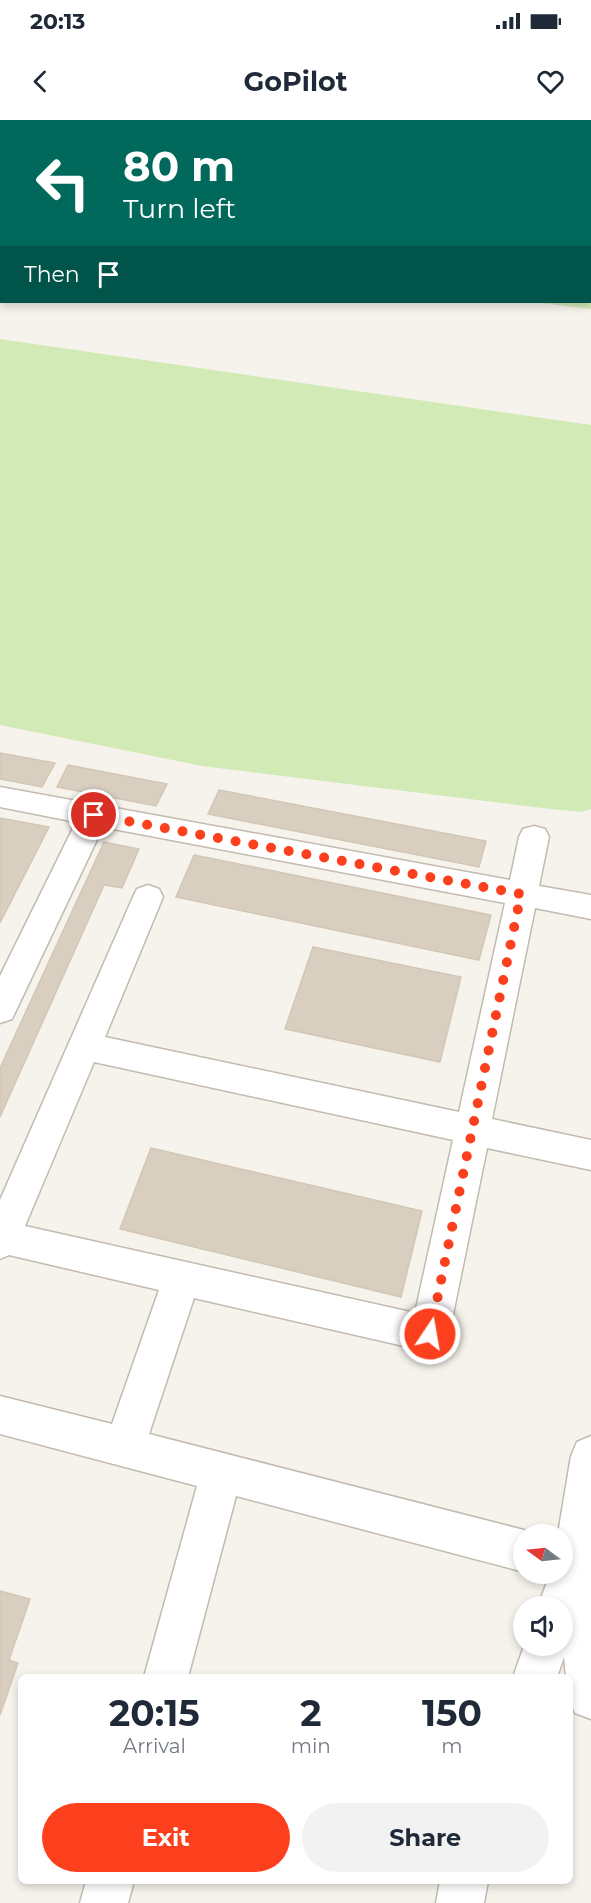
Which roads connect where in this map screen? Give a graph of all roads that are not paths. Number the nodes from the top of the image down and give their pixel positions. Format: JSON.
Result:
{"nodes":[{"id":1,"x":0,"y":797,"type":"edge"},
{"id":2,"x":94,"y":815,"type":"junction"},
{"id":3,"x":534,"y":837,"type":"dead end"},
{"id":4,"x":521,"y":894,"type":"junction"},
{"id":5,"x":148,"y":897,"type":"dead end"},
{"id":6,"x":591,"y":907,"type":"edge"},
{"id":7,"x":0,"y":1010,"type":"edge"},
{"id":8,"x":84,"y":1046,"type":"junction"},
{"id":9,"x":472,"y":1130,"type":"junction"},
{"id":10,"x":591,"y":1155,"type":"edge"},
{"id":11,"x":1,"y":1240,"type":"edge"},
{"id":12,"x":182,"y":1277,"type":"junction"},
{"id":13,"x":0,"y":1415,"type":"edge"},
{"id":14,"x":124,"y":1447,"type":"junction"},
{"id":15,"x":591,"y":1456,"type":"edge"},
{"id":16,"x":222,"y":1473,"type":"junction"},
{"id":17,"x":573,"y":1544,"type":"edge"},
{"id":18,"x":513,"y":1548,"type":"edge"},
{"id":19,"x":572,"y":1584,"type":"edge"},
{"id":20,"x":542,"y":1656,"type":"edge"},
{"id":21,"x":167,"y":1674,"type":"edge"},
{"id":22,"x":535,"y":1674,"type":"edge"},
{"id":23,"x":591,"y":1697,"type":"edge"},
{"id":24,"x":109,"y":1884,"type":"edge"},
{"id":25,"x":463,"y":1884,"type":"edge"},
{"id":26,"x":104,"y":1903,"type":"edge"},
{"id":27,"x":460,"y":1903,"type":"edge"}],
"edges":[{"from":1,"to":2,"type":"street"},
{"from":2,"to":4,"type":"street"},
{"from":2,"to":7,"type":"street"},
{"from":3,"to":4,"type":"street"},
{"from":4,"to":6,"type":"street"},
{"from":4,"to":9,"type":"street"},
{"from":5,"to":8,"type":"street"},
{"from":8,"to":9,"type":"street"},
{"from":8,"to":11,"type":"street"},
{"from":9,"to":10,"type":"street"},
{"from":9,"to":12,"type":"street"},
{"from":11,"to":12,"type":"street"},
{"from":12,"to":14,"type":"street"},
{"from":13,"to":14,"type":"street"},
{"from":14,"to":16,"type":"street"},
{"from":15,"to":17,"type":"street"},
{"from":16,"to":18,"type":"street"},
{"from":16,"to":21,"type":"street"},
{"from":19,"to":23,"type":"street"},
{"from":20,"to":22,"type":"street"},
{"from":24,"to":26,"type":"street"},
{"from":25,"to":27,"type":"street"}]}
